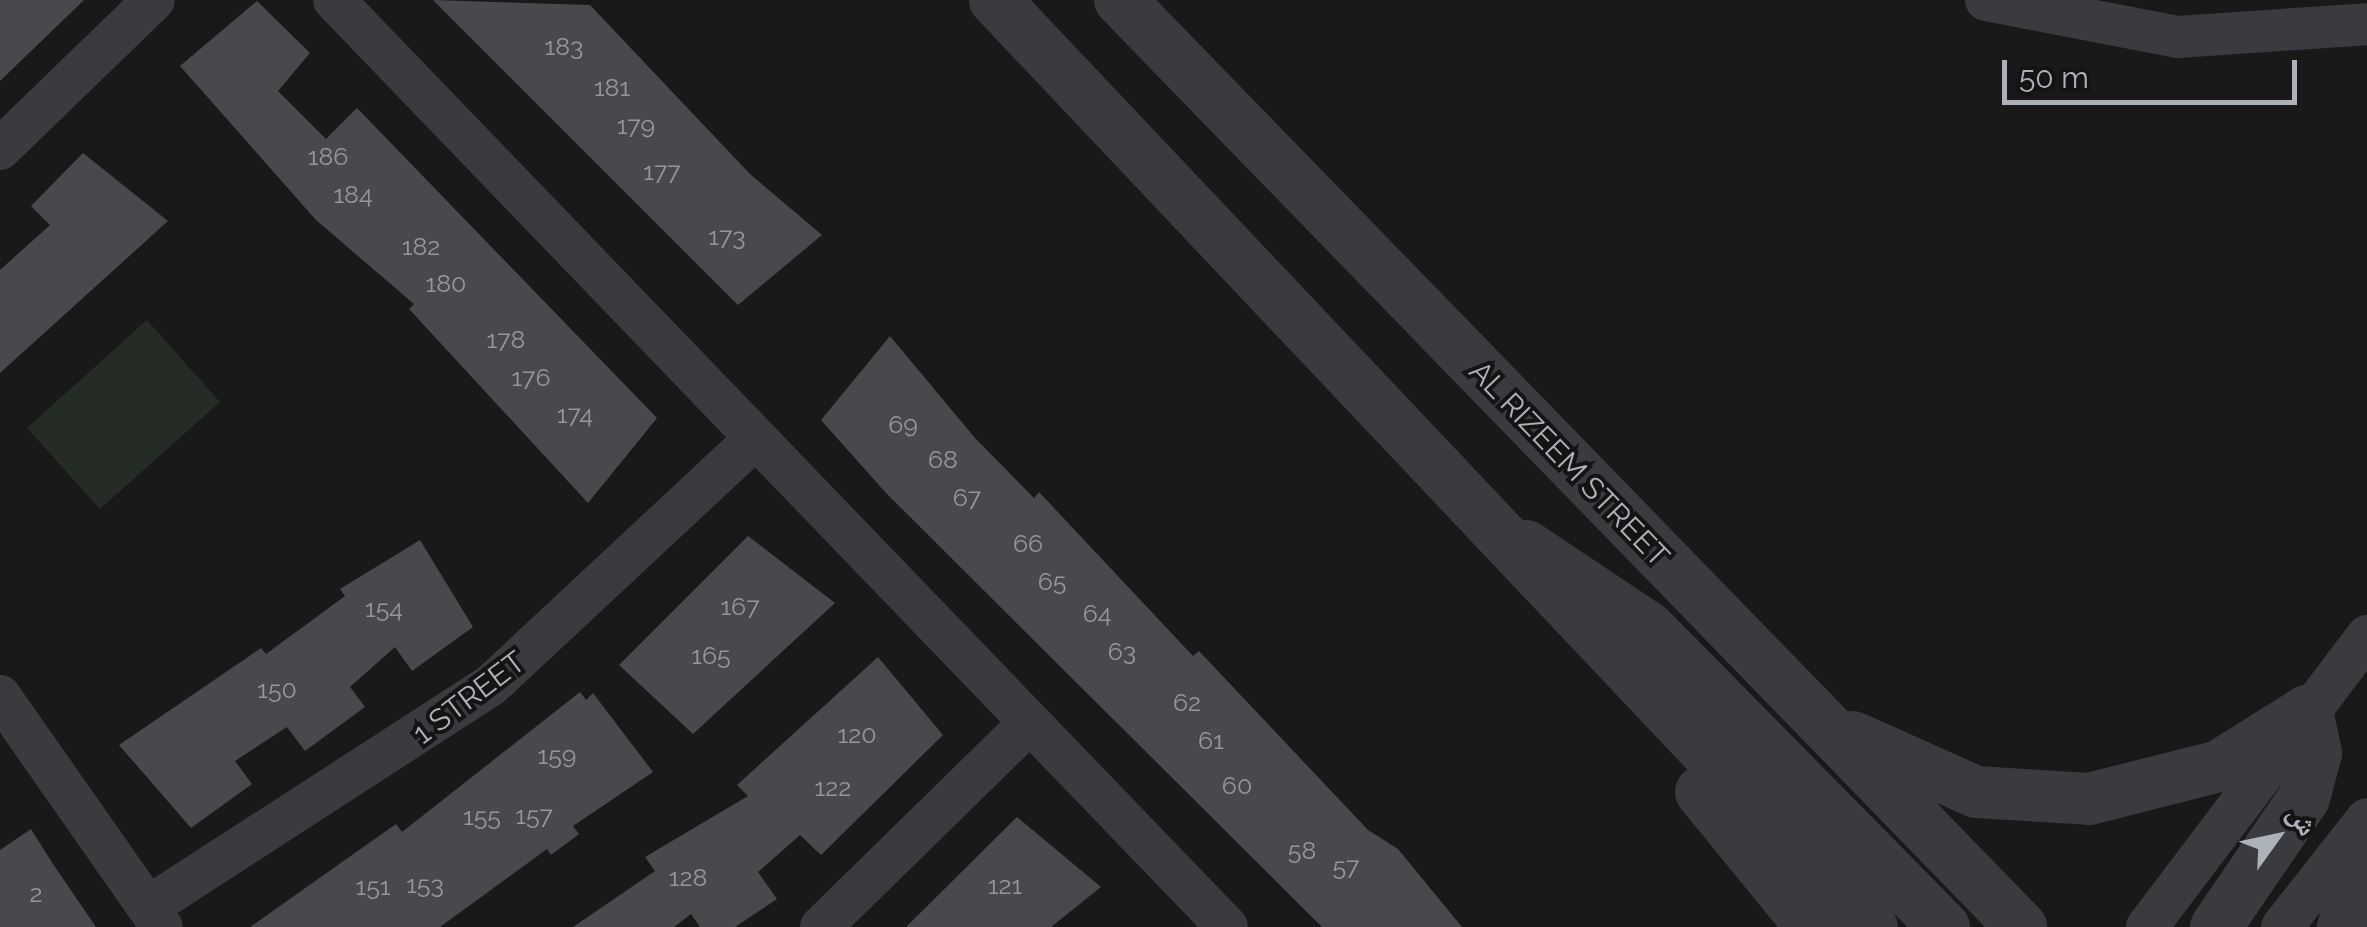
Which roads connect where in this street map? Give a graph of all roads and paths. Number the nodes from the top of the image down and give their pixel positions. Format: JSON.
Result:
{"nodes":[{"id":1,"x":154,"y":0,"type":"edge"},
{"id":2,"x":334,"y":0,"type":"edge"},
{"id":3,"x":995,"y":0,"type":"edge"},
{"id":4,"x":1120,"y":0,"type":"edge"},
{"id":5,"x":1986,"y":0,"type":"edge"},
{"id":6,"x":2367,"y":24,"type":"edge"},
{"id":7,"x":0,"y":149,"type":"edge"},
{"id":8,"x":753,"y":441,"type":"junction"},
{"id":9,"x":1492,"y":532,"type":"junction"},
{"id":10,"x":2367,"y":636,"type":"edge"},
{"id":11,"x":3,"y":707,"type":"edge"},
{"id":12,"x":2307,"y":711,"type":"junction"},
{"id":13,"x":1813,"y":716,"type":"junction"},
{"id":14,"x":1025,"y":727,"type":"junction"},
{"id":15,"x":1692,"y":742,"type":"junction"},
{"id":16,"x":2367,"y":819,"type":"edge"},
{"id":17,"x":2367,"y":839,"type":"edge"},
{"id":18,"x":155,"y":917,"type":"edge"},
{"id":19,"x":821,"y":927,"type":"edge"},
{"id":20,"x":1227,"y":927,"type":"edge"},
{"id":21,"x":1811,"y":927,"type":"edge"},
{"id":22,"x":1872,"y":927,"type":"edge"},
{"id":23,"x":1944,"y":927,"type":"edge"},
{"id":24,"x":2020,"y":927,"type":"edge"},
{"id":25,"x":2147,"y":927,"type":"edge"},
{"id":26,"x":2216,"y":927,"type":"edge"},
{"id":27,"x":2282,"y":927,"type":"edge"},
{"id":28,"x":2342,"y":927,"type":"edge"}],
"edges":[{"from":1,"to":7,"type":"street"},
{"from":2,"to":8,"type":"street"},
{"from":3,"to":9,"type":"street"},
{"from":4,"to":13,"type":"street","name":"AL RIZEEM STREET"},
{"from":5,"to":6,"type":"street"},
{"from":8,"to":14,"type":"street"},
{"from":8,"to":18,"type":"street","name":"1 STREET"},
{"from":9,"to":15,"type":"street"},
{"from":9,"to":23,"type":"street"},
{"from":10,"to":12,"type":"street"},
{"from":11,"to":18,"type":"street","name":"1 STREET"},
{"from":12,"to":13,"type":"street"},
{"from":12,"to":25,"type":"street"},
{"from":12,"to":26,"type":"street"},
{"from":13,"to":24,"type":"street","name":"AL RIZEEM STREET"},
{"from":14,"to":19,"type":"street"},
{"from":14,"to":20,"type":"street"},
{"from":15,"to":21,"type":"street"},
{"from":15,"to":22,"type":"street"},
{"from":16,"to":27,"type":"street"},
{"from":17,"to":28,"type":"street"}]}
